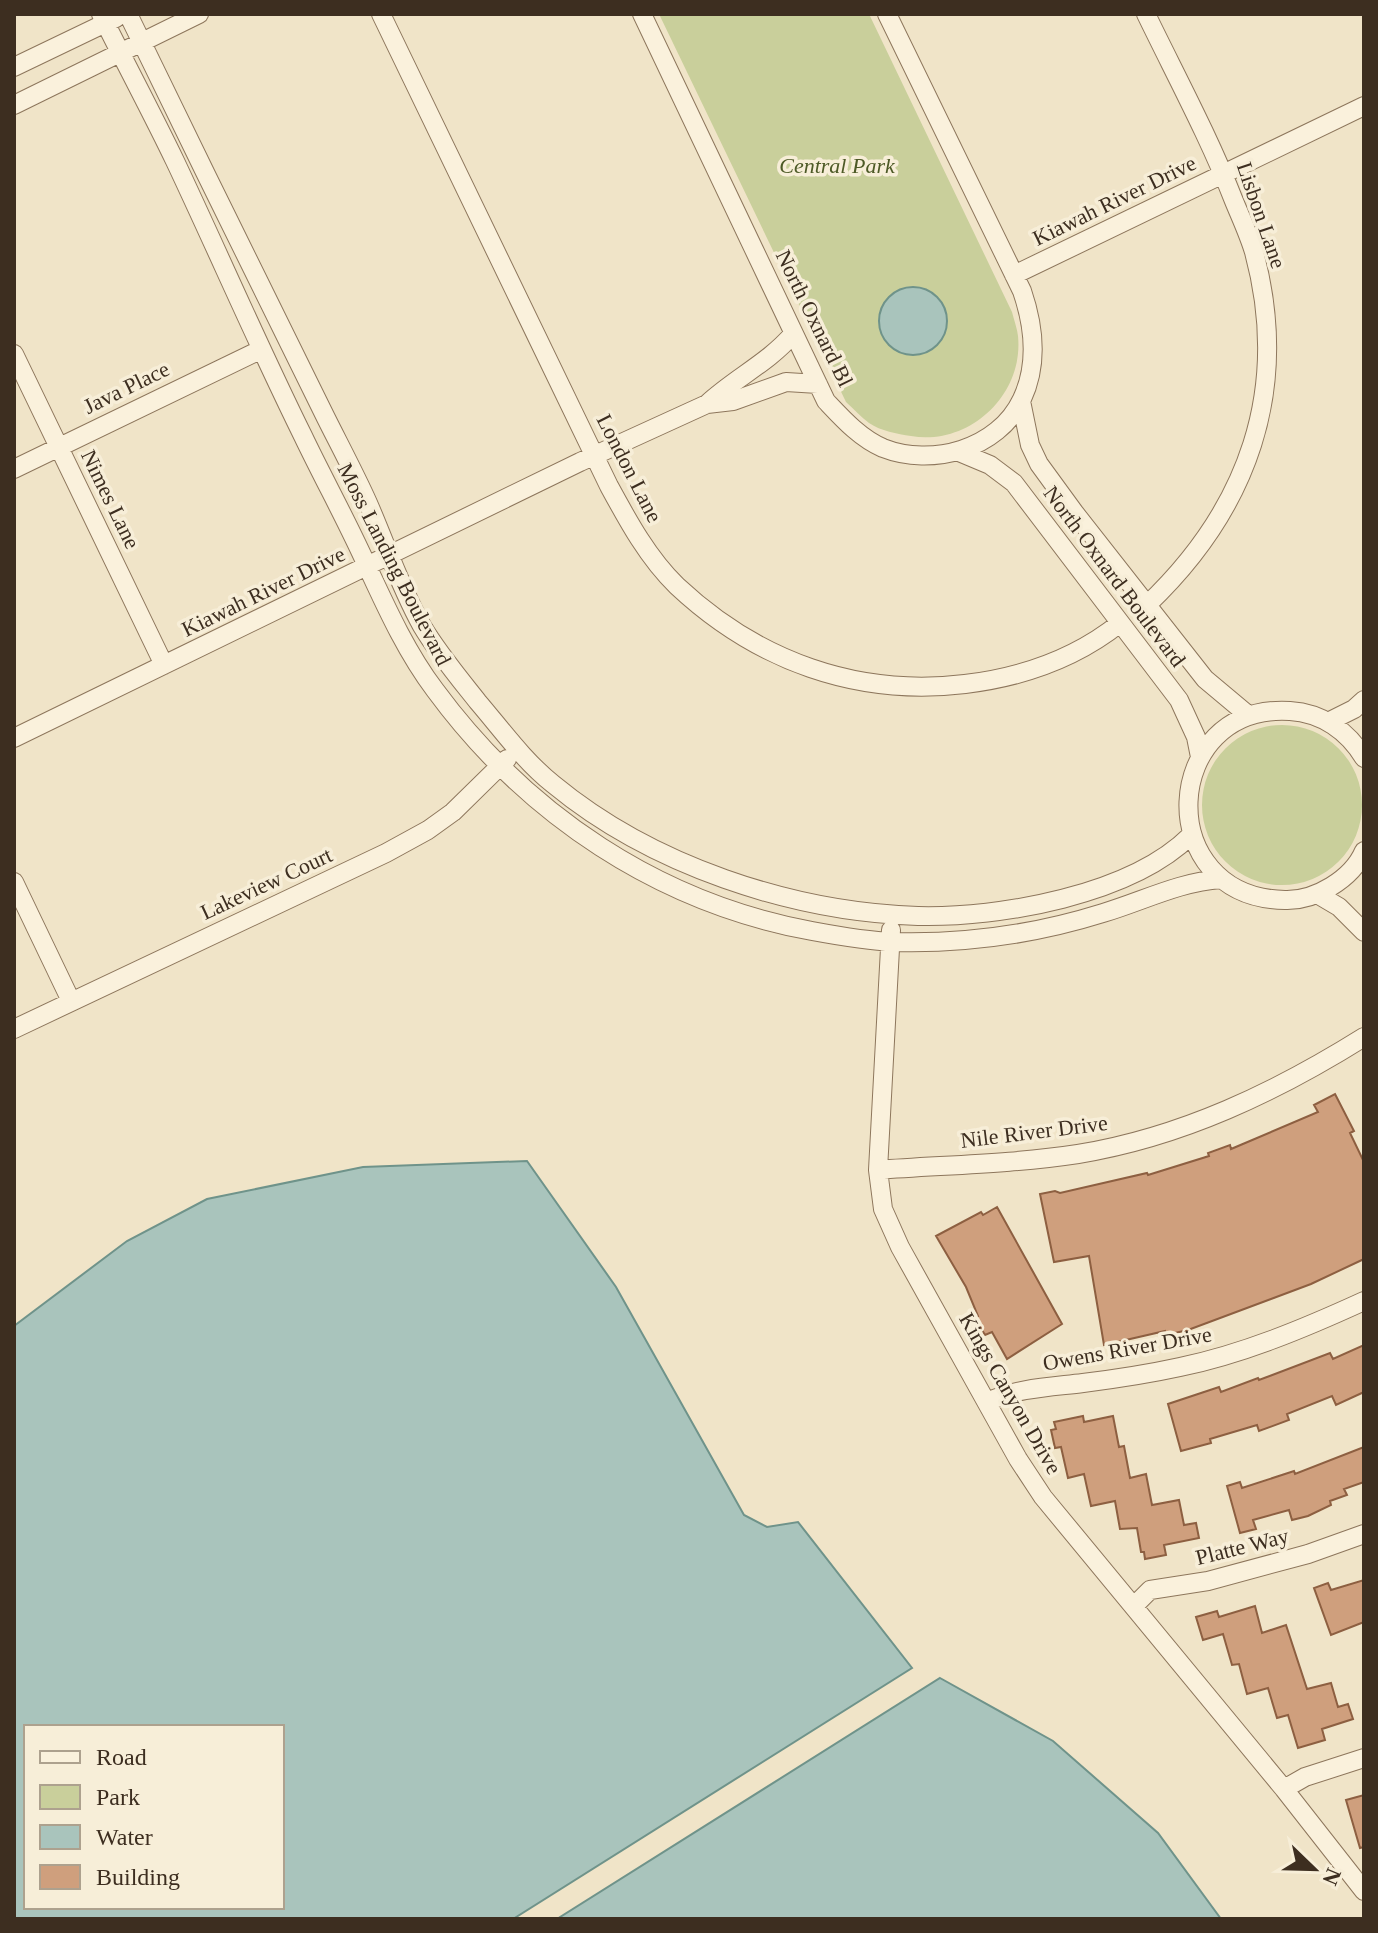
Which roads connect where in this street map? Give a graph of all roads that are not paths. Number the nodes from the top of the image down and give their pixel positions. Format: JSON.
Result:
{"nodes":[{"id":1,"x":127,"y":14,"type":"edge"},
{"id":2,"x":199,"y":14,"type":"edge"},
{"id":3,"x":381,"y":14,"type":"edge"},
{"id":4,"x":642,"y":14,"type":"edge"},
{"id":5,"x":887,"y":14,"type":"edge"},
{"id":6,"x":1146,"y":14,"type":"edge"},
{"id":7,"x":103,"y":19,"type":"edge"},
{"id":8,"x":142,"y":41,"type":"junction"},
{"id":9,"x":120,"y":53,"type":"junction"},
{"id":10,"x":14,"y":67,"type":"edge"},
{"id":11,"x":14,"y":105,"type":"edge"},
{"id":12,"x":1364,"y":106,"type":"edge"},
{"id":13,"x":1224,"y":173,"type":"junction"},
{"id":14,"x":1014,"y":275,"type":"junction"},
{"id":15,"x":793,"y":334,"type":"junction"},
{"id":16,"x":260,"y":350,"type":"junction"},
{"id":17,"x":14,"y":354,"type":"edge"},
{"id":18,"x":818,"y":384,"type":"junction"},
{"id":19,"x":1021,"y":401,"type":"junction"},
{"id":20,"x":707,"y":404,"type":"junction"},
{"id":21,"x":59,"y":446,"type":"junction"},
{"id":22,"x":959,"y":452,"type":"junction"},
{"id":23,"x":595,"y":455,"type":"junction"},
{"id":24,"x":14,"y":469,"type":"edge"},
{"id":25,"x":390,"y":556,"type":"junction"},
{"id":26,"x":368,"y":567,"type":"junction"},
{"id":27,"x":1147,"y":605,"type":"junction"},
{"id":28,"x":1120,"y":623,"type":"junction"},
{"id":29,"x":164,"y":665,"type":"junction"},
{"id":30,"x":1364,"y":700,"type":"edge"},
{"id":31,"x":1248,"y":715,"type":"junction"},
{"id":32,"x":1328,"y":722,"type":"junction"},
{"id":33,"x":14,"y":738,"type":"edge"},
{"id":34,"x":517,"y":749,"type":"junction"},
{"id":35,"x":1200,"y":757,"type":"junction"},
{"id":36,"x":1364,"y":758,"type":"edge"},
{"id":37,"x":500,"y":766,"type":"junction"},
{"id":38,"x":1191,"y":835,"type":"junction"},
{"id":39,"x":1363,"y":860,"type":"edge"},
{"id":40,"x":1221,"y":879,"type":"junction"},
{"id":41,"x":14,"y":882,"type":"edge"},
{"id":42,"x":1317,"y":894,"type":"junction"},
{"id":43,"x":891,"y":915,"type":"junction"},
{"id":44,"x":1364,"y":932,"type":"edge"},
{"id":45,"x":890,"y":942,"type":"junction"},
{"id":46,"x":71,"y":1001,"type":"junction"},
{"id":47,"x":14,"y":1029,"type":"edge"},
{"id":48,"x":1364,"y":1037,"type":"edge"},
{"id":49,"x":878,"y":1170,"type":"junction"},
{"id":50,"x":1364,"y":1301,"type":"edge"},
{"id":51,"x":987,"y":1402,"type":"junction"},
{"id":52,"x":1364,"y":1534,"type":"edge"},
{"id":53,"x":1134,"y":1606,"type":"junction"},
{"id":54,"x":1364,"y":1758,"type":"edge"},
{"id":55,"x":1284,"y":1789,"type":"junction"},
{"id":56,"x":1364,"y":1891,"type":"edge"}],
"edges":[{"from":1,"to":7,"type":"street"},
{"from":1,"to":8,"type":"street","name":"Moss Landing Boulevard"},
{"from":2,"to":8,"type":"street"},
{"from":3,"to":23,"type":"street","name":"London Lane"},
{"from":4,"to":15,"type":"street","name":"North Oxnard Bl"},
{"from":5,"to":14,"type":"street","name":"North Oxnard Bl"},
{"from":6,"to":13,"type":"street","name":"Lisbon Lane"},
{"from":7,"to":9,"type":"street","name":"Moss Landing Boulevard"},
{"from":7,"to":10,"type":"street"},
{"from":8,"to":9,"type":"street"},
{"from":8,"to":25,"type":"street","name":"Moss Landing Boulevard"},
{"from":9,"to":11,"type":"street"},
{"from":9,"to":16,"type":"street","name":"Moss Landing Boulevard"},
{"from":12,"to":13,"type":"street","name":"Kiawah River Drive"},
{"from":13,"to":14,"type":"street","name":"Kiawah River Drive"},
{"from":13,"to":27,"type":"street","name":"Lisbon Lane"},
{"from":14,"to":19,"type":"street","name":"North Oxnard Bl"},
{"from":15,"to":18,"type":"street","name":"North Oxnard Bl"},
{"from":15,"to":20,"type":"street","name":"Kiawah River Drive"},
{"from":16,"to":21,"type":"street","name":"Java Place"},
{"from":16,"to":26,"type":"street","name":"Moss Landing Boulevard"},
{"from":17,"to":21,"type":"street","name":"Nimes Lane"},
{"from":18,"to":20,"type":"street","name":"Kiawah River Drive"},
{"from":18,"to":22,"type":"street","name":"North Oxnard Bl"},
{"from":19,"to":22,"type":"street","name":"North Oxnard Bl"},
{"from":19,"to":27,"type":"street","name":"North Oxnard Boulevard"},
{"from":20,"to":23,"type":"street","name":"Kiawah River Drive"},
{"from":21,"to":24,"type":"street","name":"Java Place"},
{"from":21,"to":29,"type":"street","name":"Nimes Lane"},
{"from":22,"to":28,"type":"street","name":"North Oxnard Boulevard"},
{"from":23,"to":25,"type":"street","name":"Kiawah River Drive"},
{"from":23,"to":28,"type":"street","name":"London Lane"},
{"from":25,"to":26,"type":"street","name":"Kiawah River Drive"},
{"from":25,"to":34,"type":"street","name":"Moss Landing Boulevard"},
{"from":26,"to":29,"type":"street","name":"Kiawah River Drive"},
{"from":26,"to":37,"type":"street","name":"Moss Landing Boulevard"},
{"from":27,"to":31,"type":"street","name":"North Oxnard Boulevard"},
{"from":28,"to":35,"type":"street","name":"North Oxnard Boulevard"},
{"from":29,"to":33,"type":"street","name":"Kiawah River Drive"},
{"from":30,"to":32,"type":"street"},
{"from":31,"to":32,"type":"street"},
{"from":31,"to":35,"type":"street"},
{"from":32,"to":36,"type":"street"},
{"from":34,"to":37,"type":"street","name":"Lakeview Court"},
{"from":34,"to":43,"type":"street","name":"Moss Landing Boulevard"},
{"from":35,"to":38,"type":"street"},
{"from":37,"to":45,"type":"street","name":"Moss Landing Boulevard"},
{"from":37,"to":46,"type":"street","name":"Lakeview Court"},
{"from":38,"to":40,"type":"street"},
{"from":38,"to":43,"type":"street","name":"Moss Landing Boulevard"},
{"from":39,"to":42,"type":"street"},
{"from":40,"to":42,"type":"street"},
{"from":40,"to":45,"type":"street","name":"Moss Landing Boulevard"},
{"from":41,"to":46,"type":"street"},
{"from":42,"to":44,"type":"street"},
{"from":43,"to":45,"type":"street","name":"Kings Canyon Drive"},
{"from":45,"to":49,"type":"street","name":"Kings Canyon Drive"},
{"from":46,"to":47,"type":"street","name":"Lakeview Court"},
{"from":48,"to":49,"type":"street","name":"Nile River Drive"},
{"from":49,"to":51,"type":"street","name":"Kings Canyon Drive"},
{"from":50,"to":51,"type":"street","name":"Owens River Drive"},
{"from":51,"to":53,"type":"street","name":"Kings Canyon Drive"},
{"from":52,"to":53,"type":"street","name":"Platte Way"},
{"from":53,"to":55,"type":"street","name":"Kings Canyon Drive"},
{"from":54,"to":55,"type":"street"},
{"from":55,"to":56,"type":"street","name":"Kings Canyon Drive"}]}
